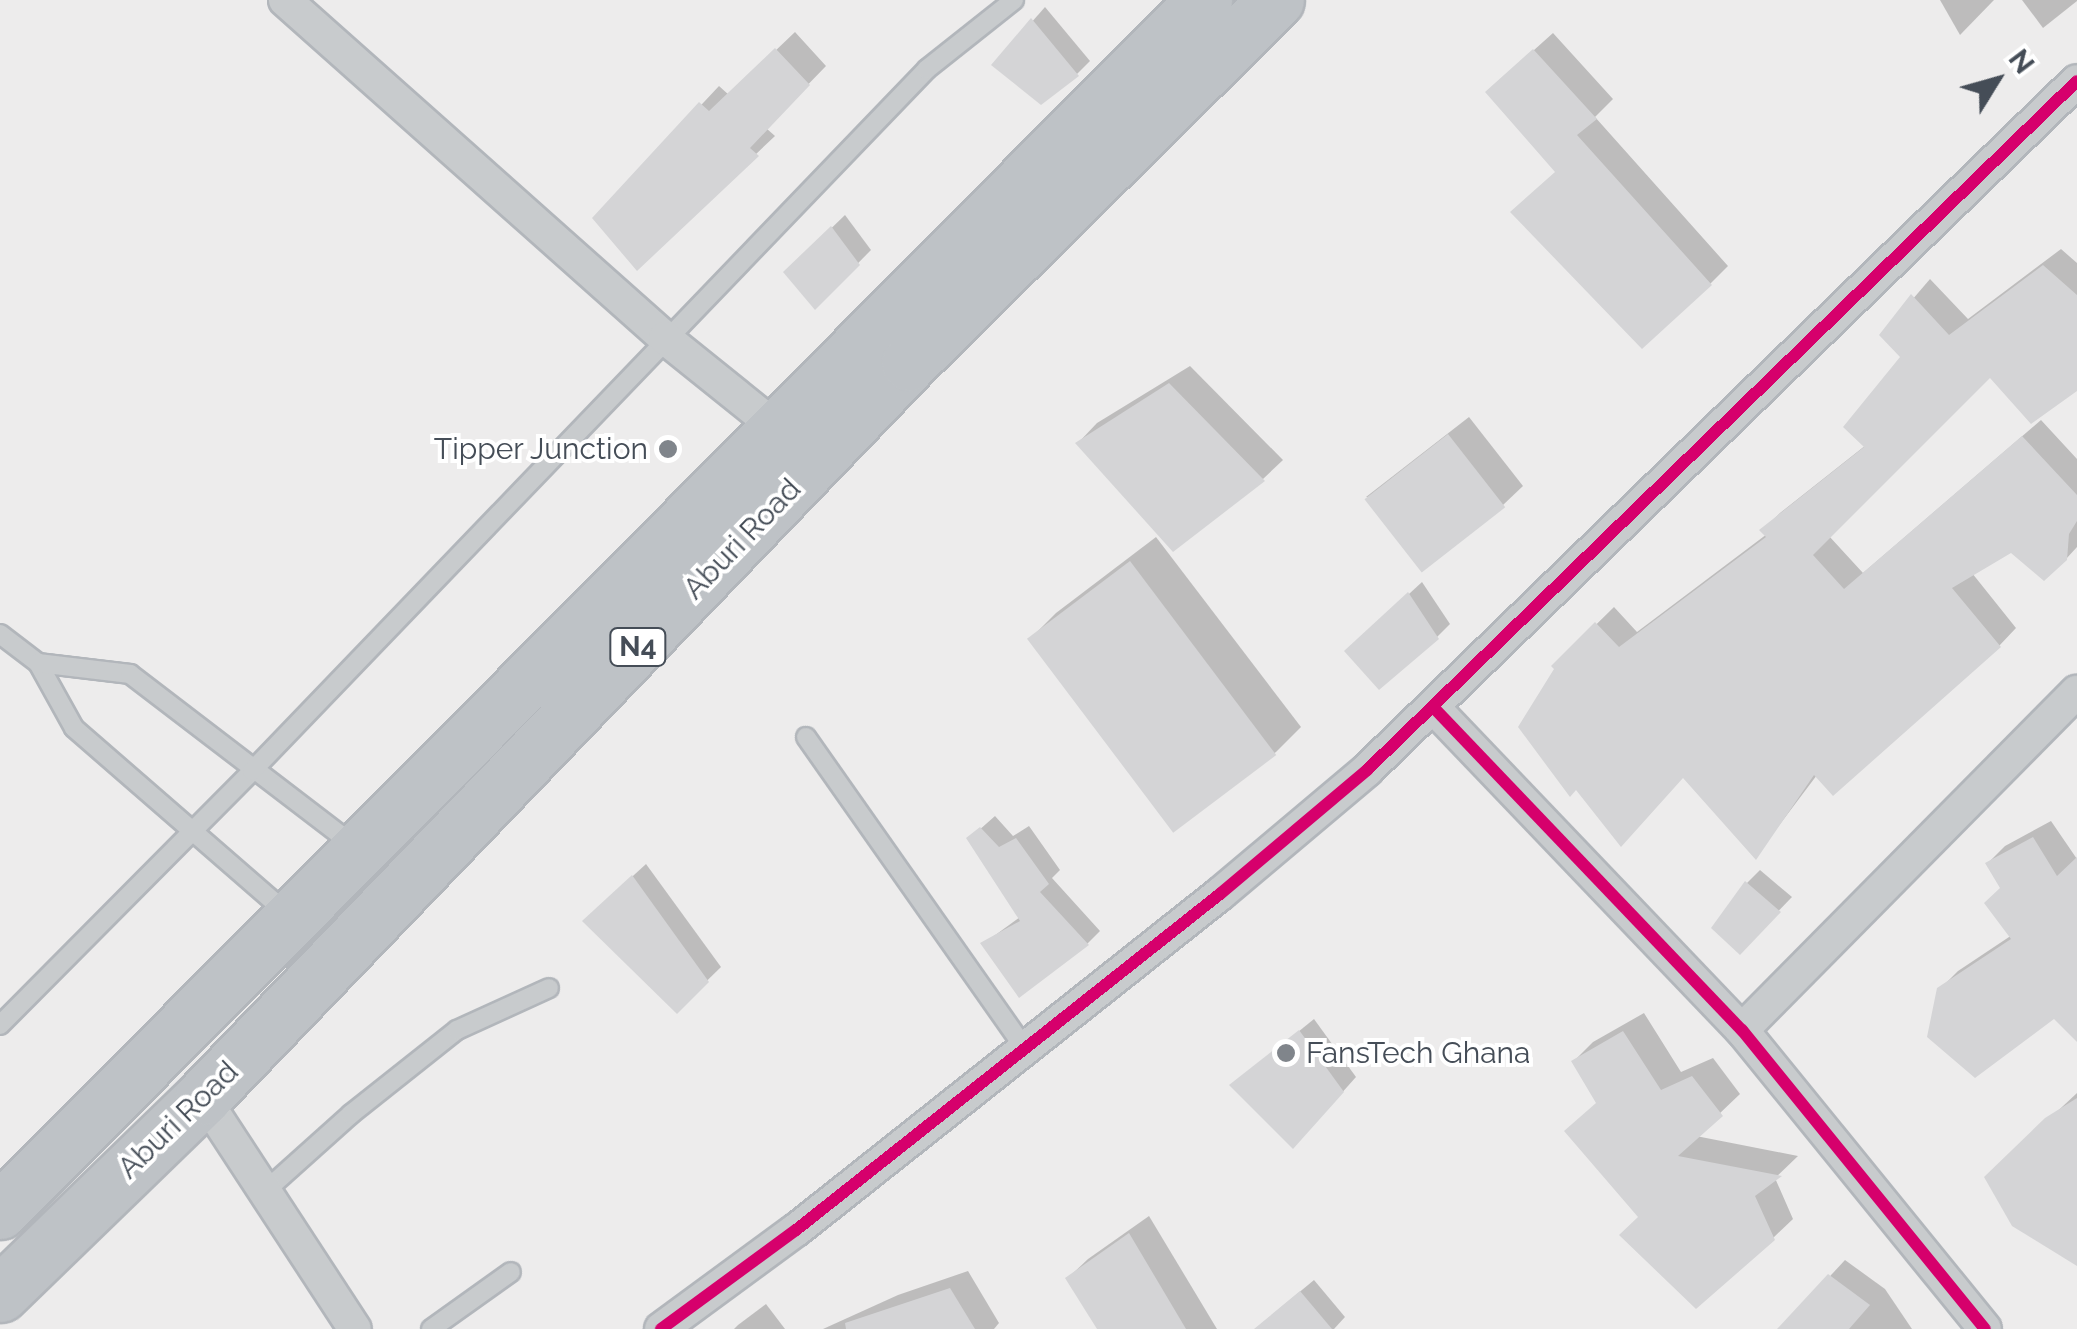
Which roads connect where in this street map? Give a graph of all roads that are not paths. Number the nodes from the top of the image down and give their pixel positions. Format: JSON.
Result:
{"nodes":[{"id":1,"x":286,"y":0,"type":"edge"},
{"id":2,"x":1014,"y":0,"type":"edge"},
{"id":3,"x":1204,"y":0,"type":"edge"},
{"id":4,"x":1276,"y":0,"type":"edge"},
{"id":5,"x":2077,"y":81,"type":"edge"},
{"id":6,"x":665,"y":338,"type":"junction"},
{"id":7,"x":778,"y":428,"type":"junction"},
{"id":8,"x":0,"y":634,"type":"edge"},
{"id":9,"x":38,"y":663,"type":"junction"},
{"id":10,"x":2077,"y":692,"type":"edge"},
{"id":11,"x":1434,"y":708,"type":"junction"},
{"id":12,"x":806,"y":737,"type":"dead end"},
{"id":13,"x":252,"y":771,"type":"junction"},
{"id":14,"x":193,"y":832,"type":"junction"},
{"id":15,"x":361,"y":850,"type":"junction"},
{"id":16,"x":405,"y":891,"type":"junction"},
{"id":17,"x":293,"y":918,"type":"junction"},
{"id":18,"x":548,"y":988,"type":"dead end"},
{"id":19,"x":0,"y":1025,"type":"edge"},
{"id":20,"x":1742,"y":1030,"type":"junction"},
{"id":21,"x":1025,"y":1049,"type":"junction"},
{"id":22,"x":204,"y":1097,"type":"junction"},
{"id":23,"x":262,"y":1193,"type":"junction"},
{"id":24,"x":0,"y":1211,"type":"edge"},
{"id":25,"x":511,"y":1272,"type":"dead end"},
{"id":26,"x":0,"y":1294,"type":"edge"},
{"id":27,"x":355,"y":1329,"type":"edge"},
{"id":28,"x":431,"y":1329,"type":"edge"},
{"id":29,"x":661,"y":1329,"type":"edge"},
{"id":30,"x":1986,"y":1329,"type":"edge"}],
"edges":[{"from":1,"to":6,"type":"street"},
{"from":2,"to":6,"type":"lane"},
{"from":3,"to":7,"type":"highway","name":"Aburi Road","number":"N4"},
{"from":4,"to":16,"type":"highway","name":"Aburi Road","number":"N4"},
{"from":5,"to":11,"type":"street"},
{"from":6,"to":7,"type":"street"},
{"from":6,"to":13,"type":"lane"},
{"from":7,"to":15,"type":"highway","name":"Aburi Road","number":"N4"},
{"from":8,"to":9,"type":"lane"},
{"from":9,"to":13,"type":"lane"},
{"from":9,"to":14,"type":"lane"},
{"from":10,"to":20,"type":"street"},
{"from":11,"to":20,"type":"street"},
{"from":11,"to":21,"type":"street"},
{"from":12,"to":21,"type":"lane"},
{"from":13,"to":14,"type":"lane"},
{"from":13,"to":15,"type":"lane"},
{"from":14,"to":17,"type":"lane"},
{"from":14,"to":19,"type":"lane"},
{"from":15,"to":16,"type":"highway"},
{"from":15,"to":17,"type":"highway","name":"Aburi Road","number":"N4"},
{"from":16,"to":22,"type":"highway","name":"Aburi Road","number":"N4"},
{"from":17,"to":24,"type":"highway","name":"Aburi Road","number":"N4"},
{"from":18,"to":23,"type":"lane"},
{"from":20,"to":30,"type":"street"},
{"from":21,"to":29,"type":"street"},
{"from":22,"to":23,"type":"street"},
{"from":22,"to":26,"type":"highway","name":"Aburi Road","number":"N4"},
{"from":23,"to":27,"type":"street"},
{"from":25,"to":28,"type":"lane"}]}
